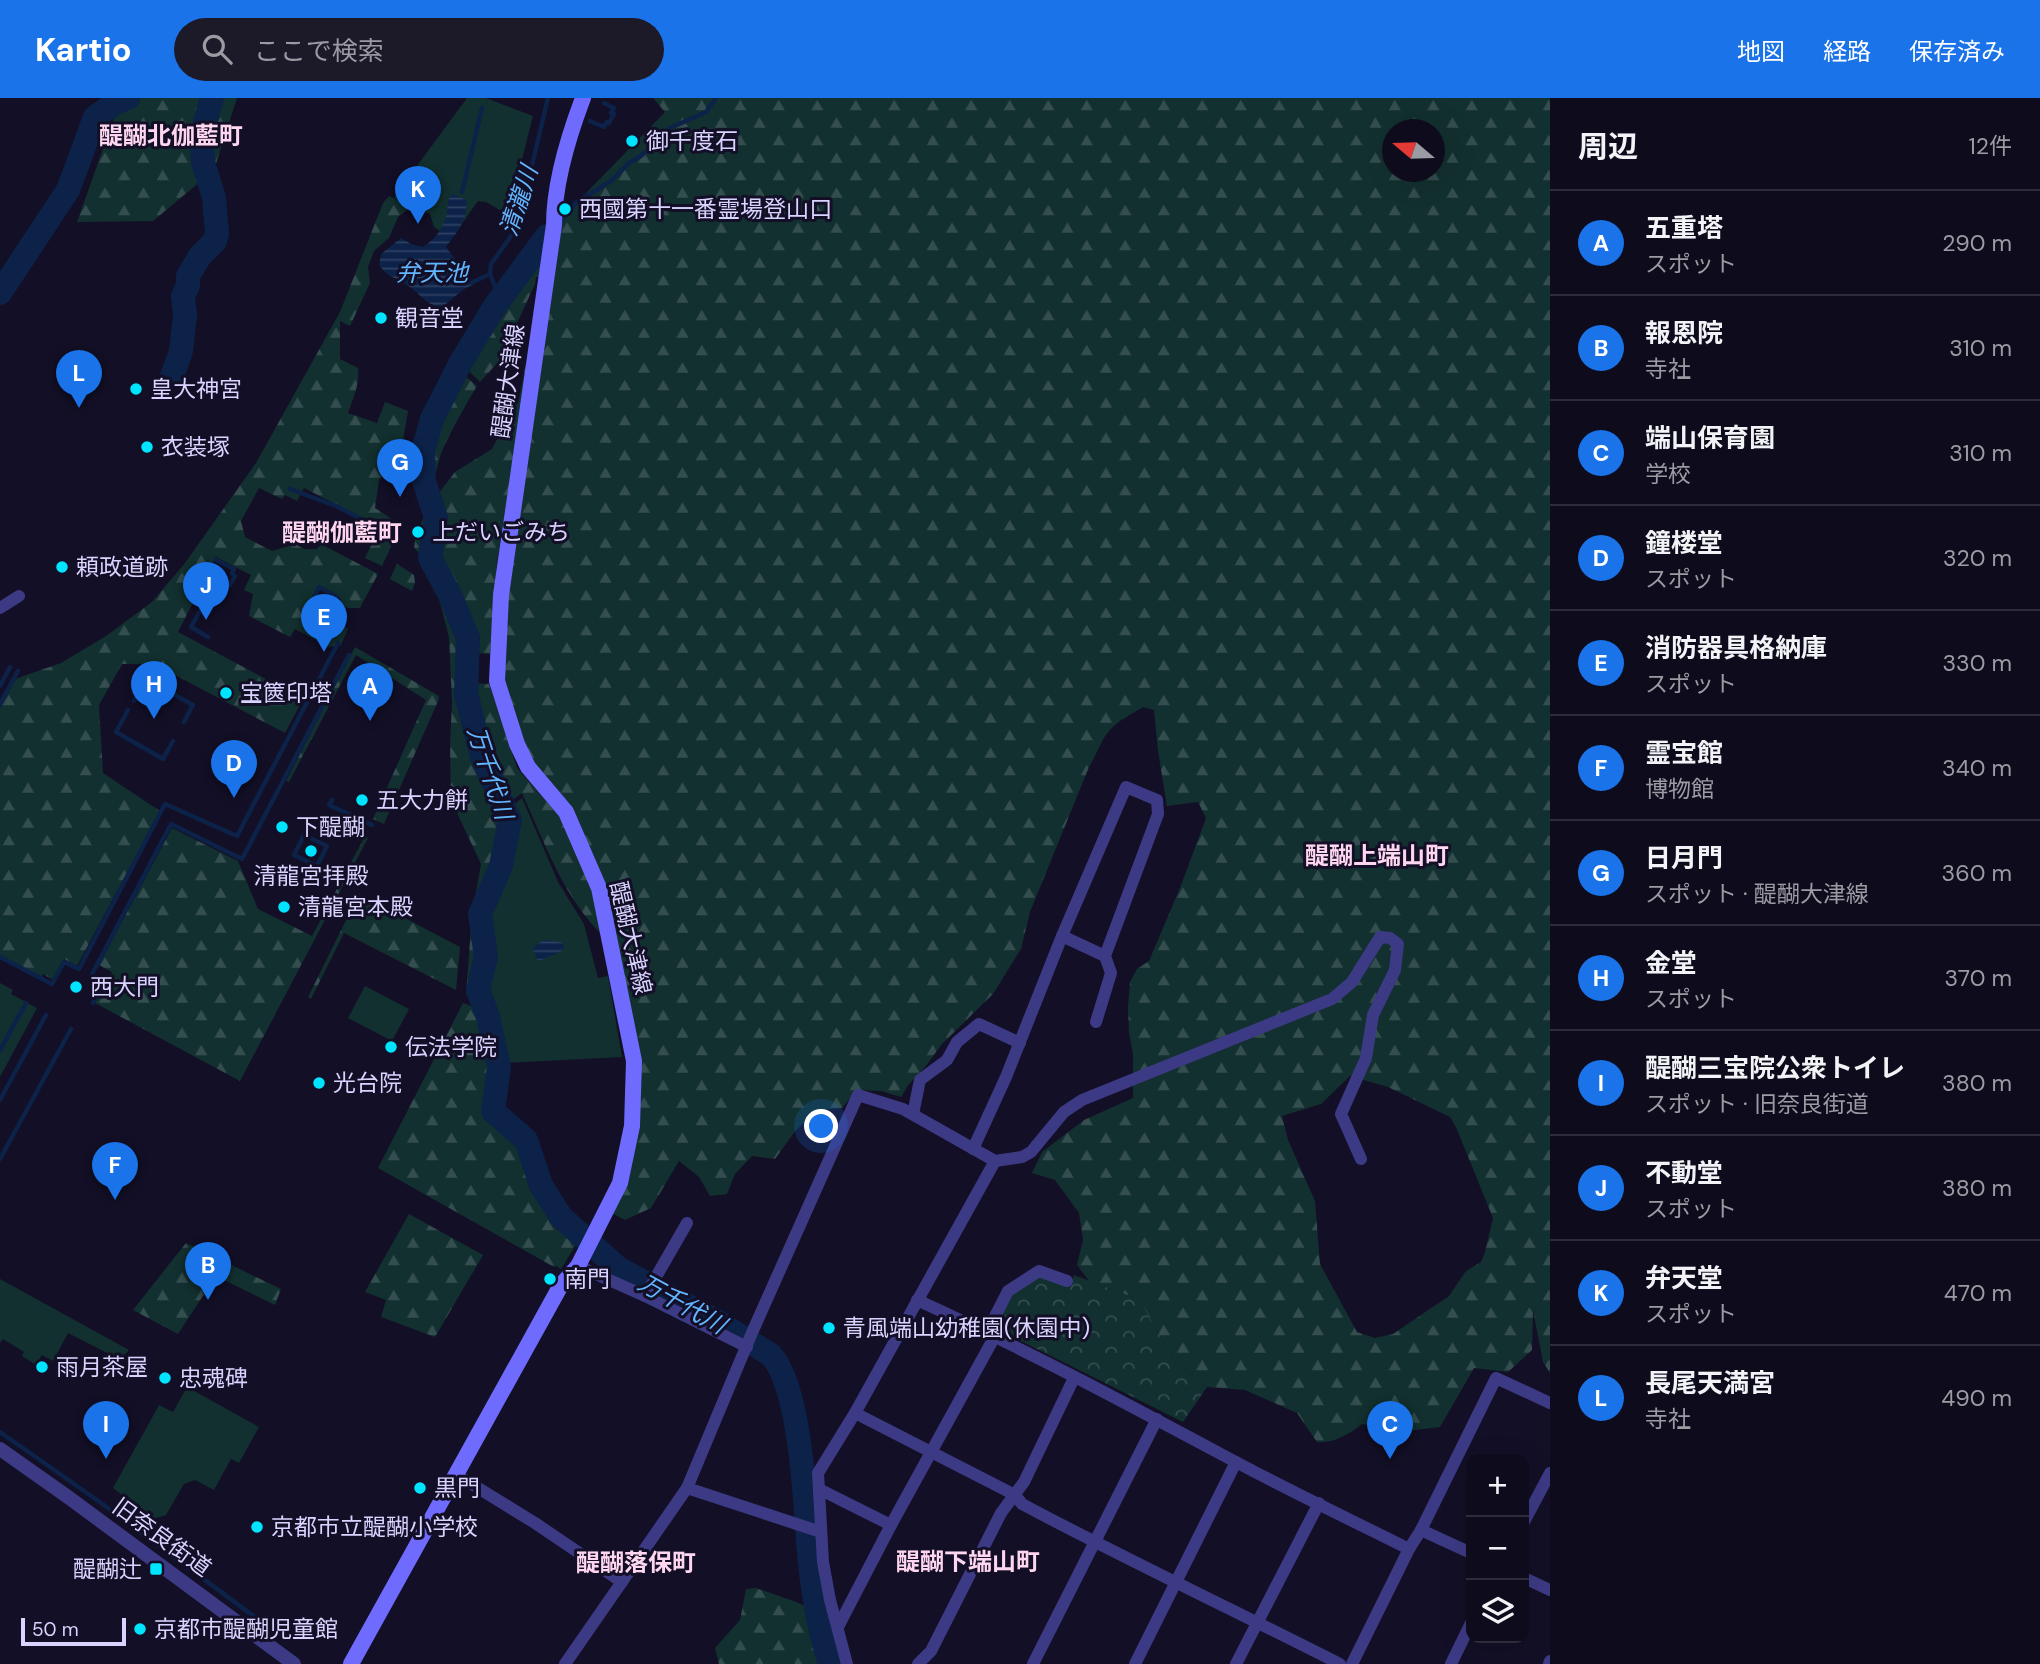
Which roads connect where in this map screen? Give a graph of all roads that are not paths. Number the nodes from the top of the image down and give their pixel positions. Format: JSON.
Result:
{"nodes":[{"id":1,"x":583,"y":98,"type":"edge"},
{"id":2,"x":19,"y":596,"type":"dead end"},
{"id":3,"x":0,"y":608,"type":"edge"},
{"id":4,"x":1062,"y":936,"type":"junction"},
{"id":5,"x":1105,"y":956,"type":"junction"},
{"id":6,"x":1096,"y":1022,"type":"dead end"},
{"id":7,"x":1020,"y":1043,"type":"junction"},
{"id":8,"x":912,"y":1114,"type":"junction"},
{"id":9,"x":973,"y":1149,"type":"junction"},
{"id":10,"x":1361,"y":1159,"type":"dead end"},
{"id":11,"x":995,"y":1161,"type":"junction"},
{"id":12,"x":687,"y":1223,"type":"dead end"},
{"id":13,"x":579,"y":1266,"type":"junction"},
{"id":14,"x":1067,"y":1281,"type":"dead end"},
{"id":15,"x":646,"y":1293,"type":"junction"},
{"id":16,"x":917,"y":1300,"type":"junction"},
{"id":17,"x":991,"y":1334,"type":"junction"},
{"id":18,"x":749,"y":1343,"type":"junction"},
{"id":19,"x":1074,"y":1378,"type":"junction"},
{"id":20,"x":1550,"y":1403,"type":"edge"},
{"id":21,"x":855,"y":1413,"type":"junction"},
{"id":22,"x":1157,"y":1419,"type":"junction"},
{"id":23,"x":0,"y":1450,"type":"edge"},
{"id":24,"x":931,"y":1451,"type":"junction"},
{"id":25,"x":1236,"y":1462,"type":"junction"},
{"id":26,"x":1550,"y":1473,"type":"edge"},
{"id":27,"x":457,"y":1475,"type":"junction"},
{"id":28,"x":687,"y":1488,"type":"junction"},
{"id":29,"x":819,"y":1489,"type":"junction"},
{"id":30,"x":1015,"y":1495,"type":"junction"},
{"id":31,"x":1319,"y":1503,"type":"junction"},
{"id":32,"x":1527,"y":1517,"type":"edge"},
{"id":33,"x":891,"y":1525,"type":"junction"},
{"id":34,"x":812,"y":1529,"type":"junction"},
{"id":35,"x":1421,"y":1530,"type":"junction"},
{"id":36,"x":1093,"y":1542,"type":"junction"},
{"id":37,"x":1409,"y":1549,"type":"junction"},
{"id":38,"x":1466,"y":1551,"type":"edge"},
{"id":39,"x":1528,"y":1580,"type":"edge"},
{"id":40,"x":622,"y":1582,"type":"junction"},
{"id":41,"x":1175,"y":1583,"type":"junction"},
{"id":42,"x":1550,"y":1590,"type":"edge"},
{"id":43,"x":1257,"y":1622,"type":"junction"},
{"id":44,"x":838,"y":1627,"type":"junction"},
{"id":45,"x":1466,"y":1633,"type":"edge"},
{"id":46,"x":294,"y":1664,"type":"edge"},
{"id":47,"x":351,"y":1664,"type":"edge"},
{"id":48,"x":565,"y":1664,"type":"edge"},
{"id":49,"x":847,"y":1664,"type":"edge"},
{"id":50,"x":918,"y":1664,"type":"edge"},
{"id":51,"x":1032,"y":1664,"type":"edge"},
{"id":52,"x":1135,"y":1664,"type":"edge"},
{"id":53,"x":1236,"y":1664,"type":"edge"},
{"id":54,"x":1340,"y":1664,"type":"edge"},
{"id":55,"x":1352,"y":1664,"type":"edge"},
{"id":56,"x":1451,"y":1664,"type":"edge"}],
"edges":[{"from":1,"to":13,"type":"main road","name":"醍醐大津線"},
{"from":2,"to":3,"type":"street"},
{"from":4,"to":5,"type":"street"},
{"from":4,"to":5,"type":"street"},
{"from":4,"to":7,"type":"street"},
{"from":5,"to":6,"type":"street"},
{"from":7,"to":8,"type":"street"},
{"from":7,"to":9,"type":"street"},
{"from":8,"to":9,"type":"street"},
{"from":8,"to":18,"type":"street"},
{"from":9,"to":11,"type":"street"},
{"from":10,"to":11,"type":"street"},
{"from":11,"to":16,"type":"street"},
{"from":12,"to":15,"type":"street"},
{"from":13,"to":15,"type":"street"},
{"from":13,"to":27,"type":"main road","name":"醍醐大津線"},
{"from":14,"to":17,"type":"street"},
{"from":15,"to":18,"type":"street"},
{"from":16,"to":17,"type":"street"},
{"from":16,"to":21,"type":"street"},
{"from":17,"to":19,"type":"street"},
{"from":17,"to":24,"type":"street"},
{"from":18,"to":28,"type":"street"},
{"from":19,"to":22,"type":"street"},
{"from":19,"to":30,"type":"street"},
{"from":20,"to":35,"type":"street"},
{"from":21,"to":24,"type":"street"},
{"from":21,"to":29,"type":"street"},
{"from":22,"to":25,"type":"street"},
{"from":22,"to":36,"type":"street"},
{"from":23,"to":46,"type":"street","name":"旧奈良街道"},
{"from":24,"to":30,"type":"street"},
{"from":24,"to":33,"type":"street"},
{"from":25,"to":31,"type":"street"},
{"from":25,"to":41,"type":"street"},
{"from":26,"to":32,"type":"street"},
{"from":27,"to":40,"type":"street"},
{"from":27,"to":47,"type":"main road","name":"醍醐大津線"},
{"from":28,"to":34,"type":"street"},
{"from":28,"to":40,"type":"street"},
{"from":29,"to":33,"type":"street"},
{"from":29,"to":34,"type":"street"},
{"from":30,"to":36,"type":"street"},
{"from":30,"to":50,"type":"street"},
{"from":31,"to":37,"type":"street"},
{"from":31,"to":43,"type":"street"},
{"from":33,"to":44,"type":"street"},
{"from":34,"to":44,"type":"street"},
{"from":35,"to":37,"type":"street"},
{"from":35,"to":38,"type":"street"},
{"from":36,"to":41,"type":"street"},
{"from":36,"to":51,"type":"street"},
{"from":37,"to":55,"type":"street"},
{"from":39,"to":42,"type":"street"},
{"from":40,"to":48,"type":"street"},
{"from":41,"to":43,"type":"street"},
{"from":41,"to":52,"type":"street"},
{"from":43,"to":53,"type":"street"},
{"from":43,"to":54,"type":"street"},
{"from":44,"to":49,"type":"street"},
{"from":45,"to":56,"type":"street"}]}
